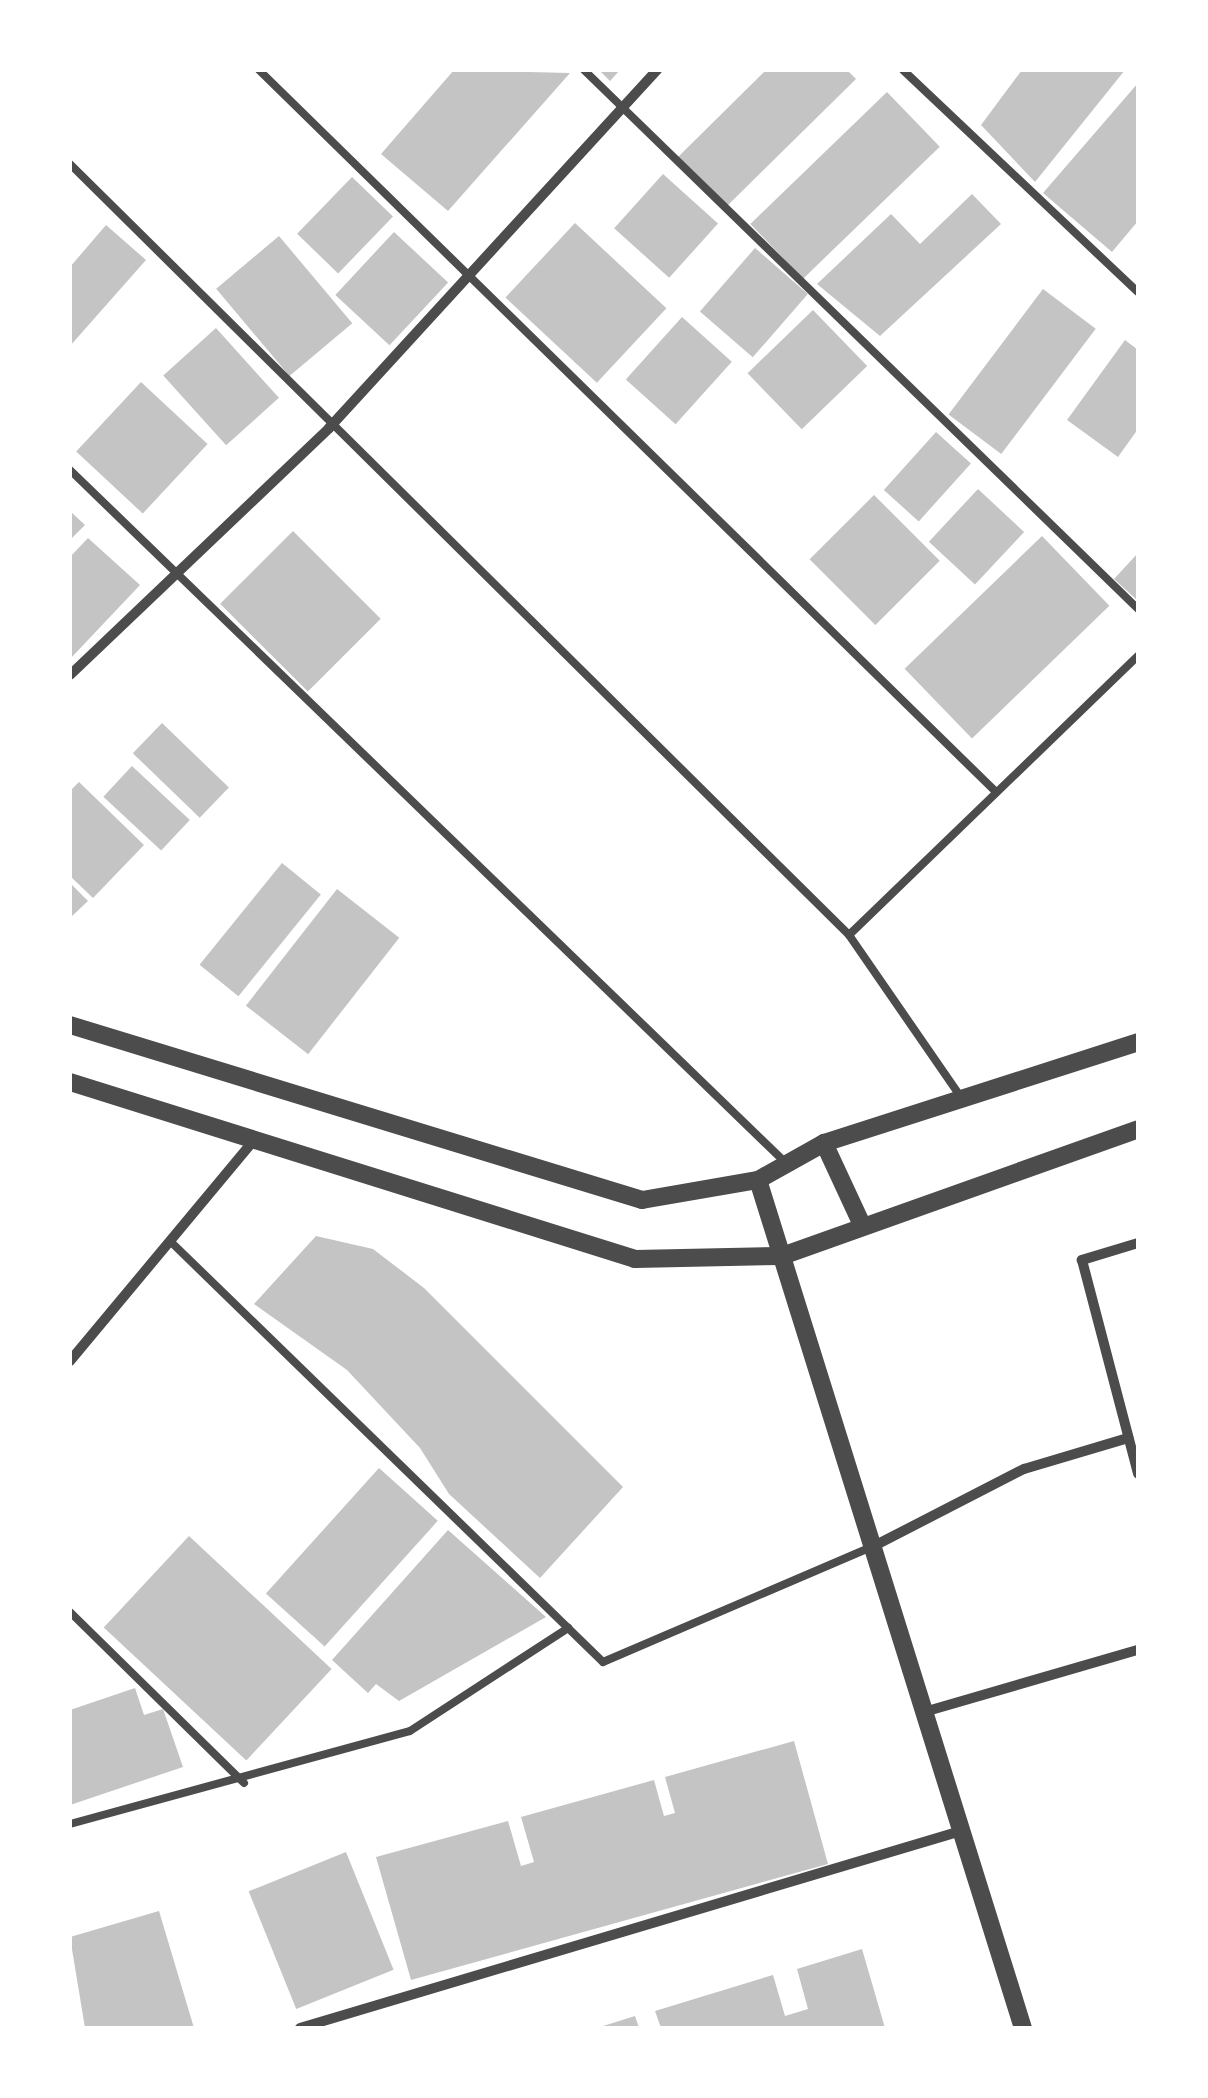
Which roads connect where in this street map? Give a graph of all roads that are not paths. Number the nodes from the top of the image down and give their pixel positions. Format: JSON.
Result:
{"nodes":[{"id":1,"x":259,"y":70,"type":"edge"},
{"id":2,"x":584,"y":70,"type":"edge"},
{"id":3,"x":656,"y":70,"type":"edge"},
{"id":4,"x":903,"y":70,"type":"edge"},
{"id":5,"x":621,"y":106,"type":"junction"},
{"id":6,"x":70,"y":164,"type":"edge"},
{"id":7,"x":469,"y":276,"type":"junction"},
{"id":8,"x":1138,"y":292,"type":"edge"},
{"id":9,"x":329,"y":428,"type":"junction"},
{"id":10,"x":70,"y":470,"type":"edge"},
{"id":11,"x":172,"y":569,"type":"junction"},
{"id":12,"x":1138,"y":609,"type":"edge"},
{"id":13,"x":1138,"y":656,"type":"edge"},
{"id":14,"x":70,"y":675,"type":"edge"},
{"id":15,"x":996,"y":792,"type":"junction"},
{"id":16,"x":848,"y":934,"type":"junction"},
{"id":17,"x":70,"y":1025,"type":"edge"},
{"id":18,"x":1138,"y":1042,"type":"edge"},
{"id":19,"x":70,"y":1082,"type":"edge"},
{"id":20,"x":962,"y":1099,"type":"junction"},
{"id":21,"x":1138,"y":1129,"type":"edge"},
{"id":22,"x":257,"y":1137,"type":"junction"},
{"id":23,"x":824,"y":1143,"type":"junction"},
{"id":24,"x":787,"y":1164,"type":"junction"},
{"id":25,"x":758,"y":1180,"type":"junction"},
{"id":26,"x":862,"y":1225,"type":"junction"},
{"id":27,"x":170,"y":1241,"type":"junction"},
{"id":28,"x":1138,"y":1243,"type":"edge"},
{"id":29,"x":782,"y":1256,"type":"junction"},
{"id":30,"x":70,"y":1361,"type":"edge"},
{"id":31,"x":1128,"y":1438,"type":"junction"},
{"id":32,"x":1138,"y":1474,"type":"edge"},
{"id":33,"x":871,"y":1547,"type":"junction"},
{"id":34,"x":70,"y":1612,"type":"edge"},
{"id":35,"x":568,"y":1628,"type":"junction"},
{"id":36,"x":1138,"y":1650,"type":"edge"},
{"id":37,"x":924,"y":1712,"type":"junction"},
{"id":38,"x":244,"y":1783,"type":"junction"},
{"id":39,"x":70,"y":1824,"type":"edge"},
{"id":40,"x":961,"y":1831,"type":"junction"},
{"id":41,"x":300,"y":2028,"type":"edge"},
{"id":42,"x":1023,"y":2028,"type":"edge"}],
"edges":[{"from":1,"to":7,"type":"lane"},
{"from":2,"to":5,"type":"lane"},
{"from":3,"to":5,"type":"street"},
{"from":4,"to":8,"type":"lane"},
{"from":5,"to":7,"type":"street"},
{"from":5,"to":12,"type":"lane"},
{"from":6,"to":9,"type":"lane"},
{"from":7,"to":9,"type":"street"},
{"from":7,"to":15,"type":"lane"},
{"from":9,"to":11,"type":"street"},
{"from":9,"to":16,"type":"lane"},
{"from":10,"to":11,"type":"lane"},
{"from":11,"to":14,"type":"street"},
{"from":11,"to":24,"type":"lane"},
{"from":13,"to":15,"type":"lane"},
{"from":15,"to":16,"type":"lane"},
{"from":16,"to":20,"type":"lane"},
{"from":17,"to":25,"type":"street"},
{"from":18,"to":20,"type":"street"},
{"from":19,"to":22,"type":"street"},
{"from":20,"to":23,"type":"street"},
{"from":21,"to":26,"type":"street"},
{"from":22,"to":27,"type":"street"},
{"from":22,"to":29,"type":"street"},
{"from":23,"to":24,"type":"street"},
{"from":23,"to":26,"type":"street"},
{"from":24,"to":25,"type":"street"},
{"from":25,"to":29,"type":"street"},
{"from":26,"to":29,"type":"street"},
{"from":27,"to":30,"type":"street"},
{"from":27,"to":35,"type":"lane"},
{"from":28,"to":31,"type":"street"},
{"from":29,"to":33,"type":"street"},
{"from":31,"to":32,"type":"street"},
{"from":31,"to":33,"type":"street"},
{"from":33,"to":35,"type":"lane"},
{"from":33,"to":37,"type":"street"},
{"from":34,"to":38,"type":"lane"},
{"from":35,"to":38,"type":"lane"},
{"from":36,"to":37,"type":"street"},
{"from":37,"to":40,"type":"street"},
{"from":38,"to":39,"type":"lane"},
{"from":40,"to":41,"type":"street"},
{"from":40,"to":42,"type":"street"}]}
